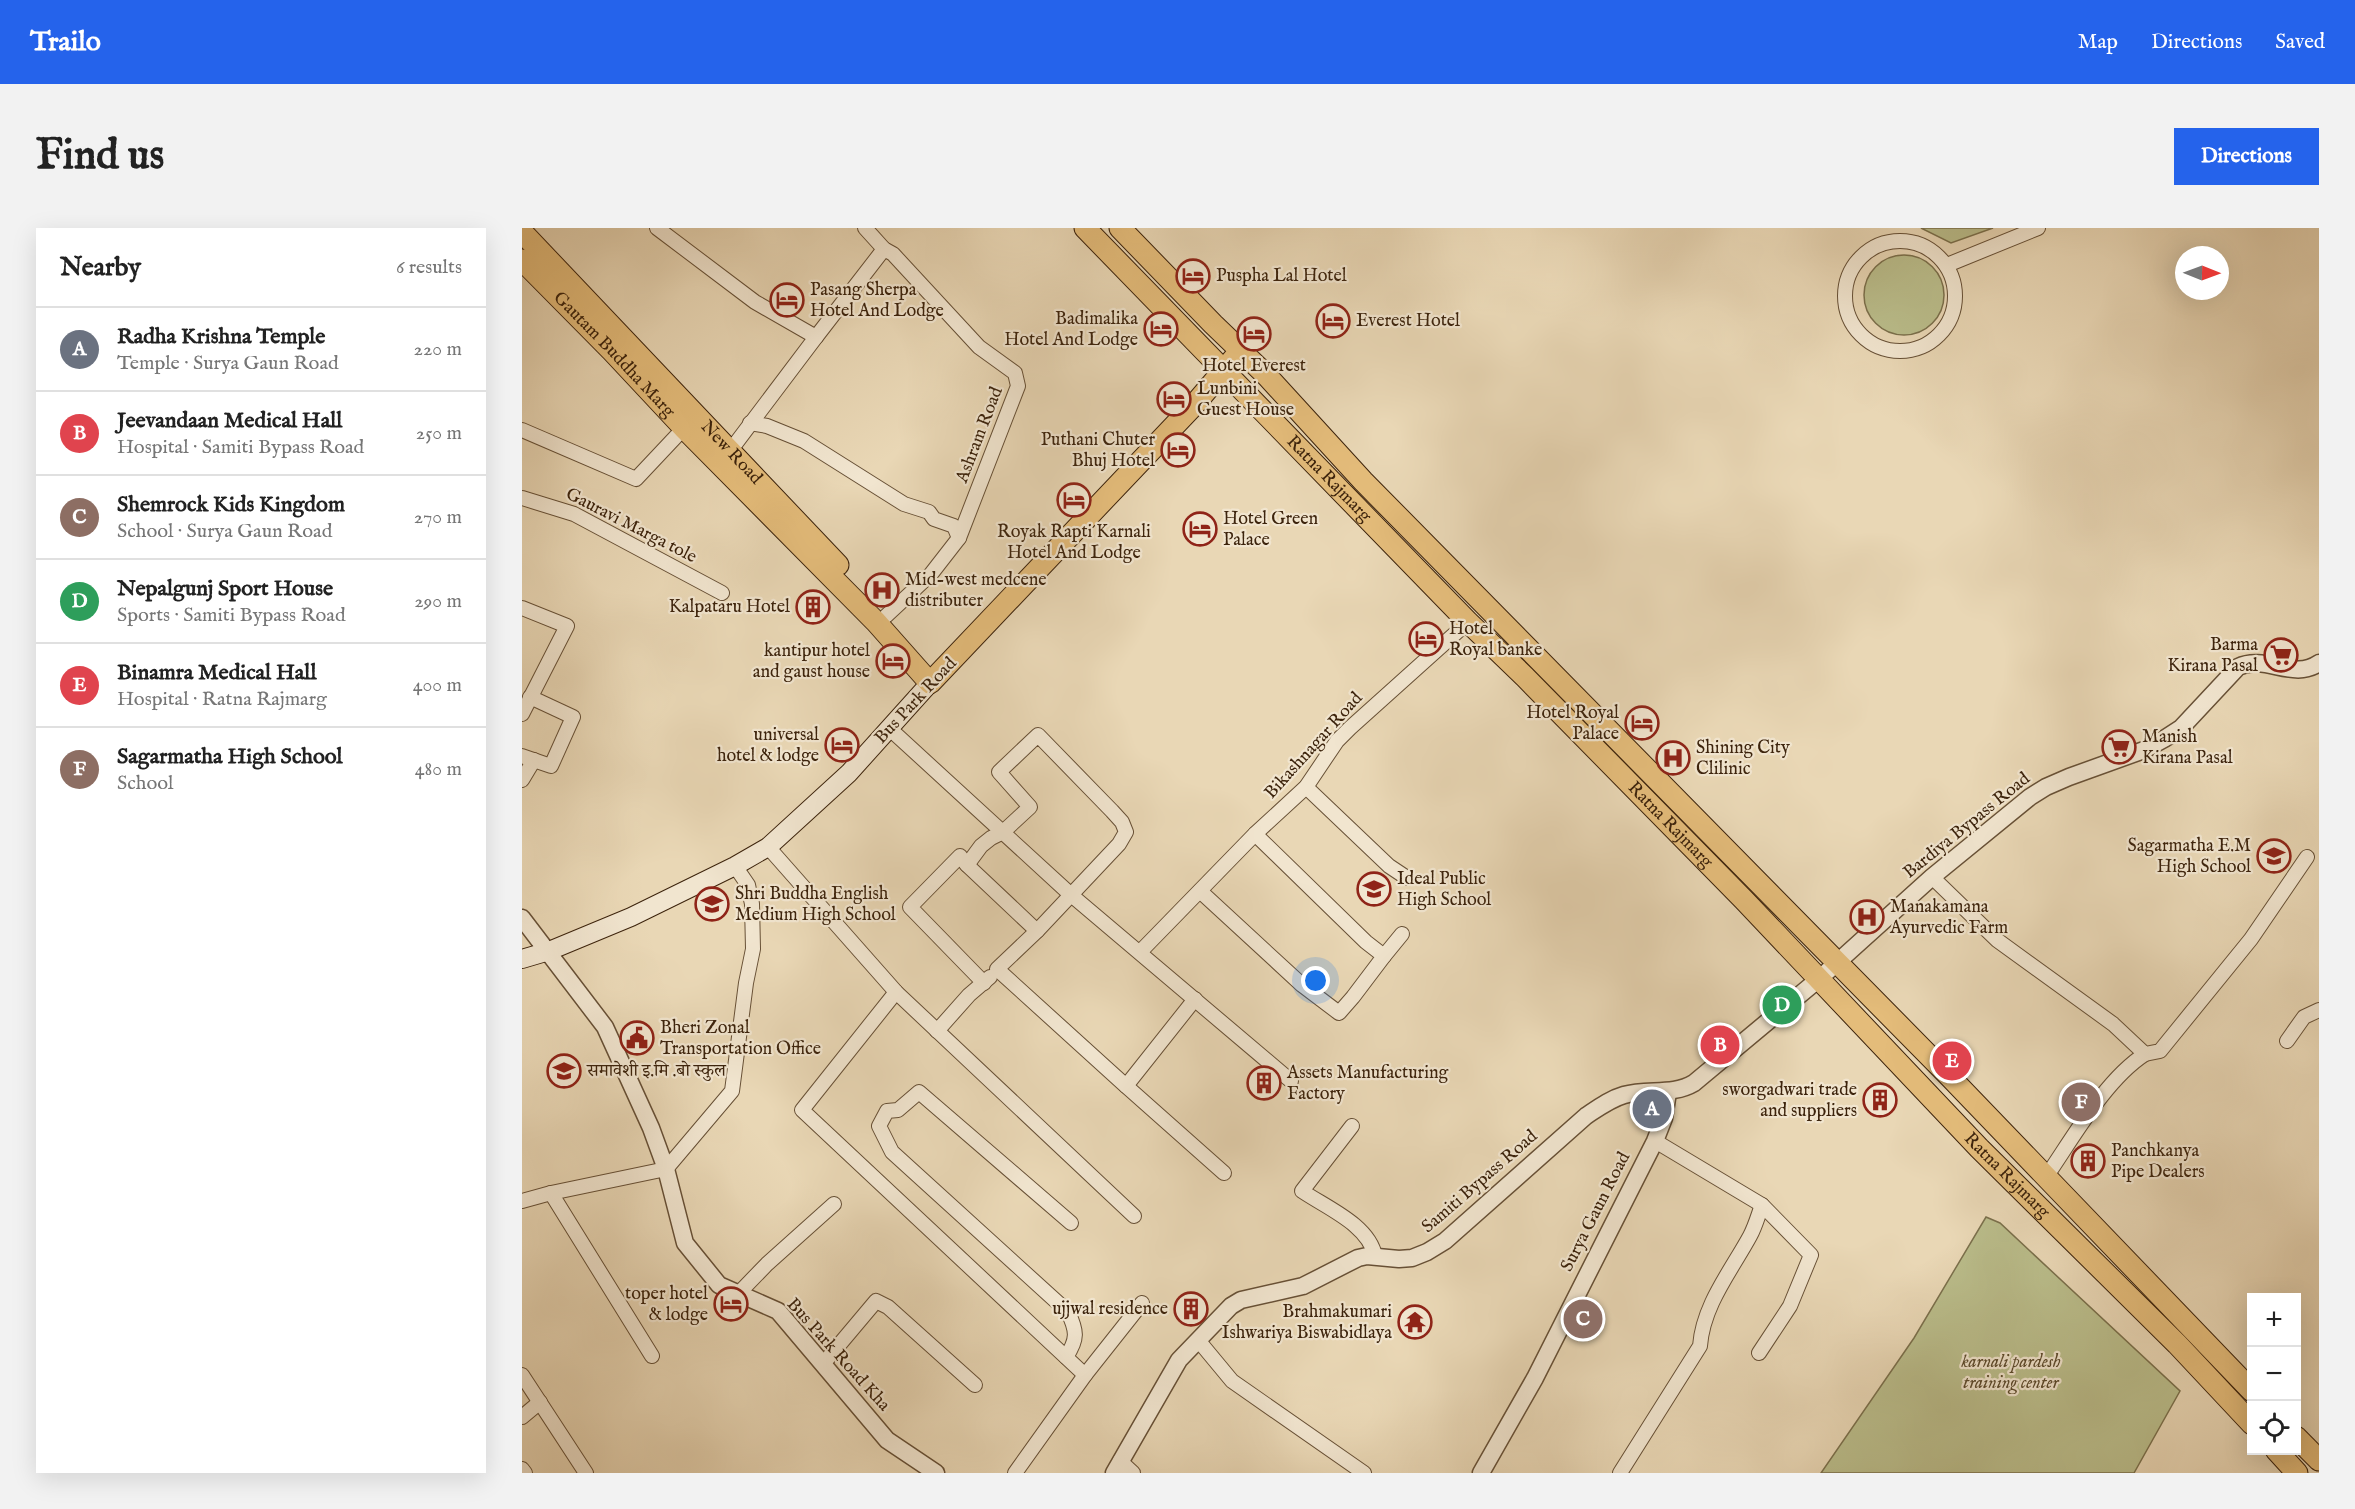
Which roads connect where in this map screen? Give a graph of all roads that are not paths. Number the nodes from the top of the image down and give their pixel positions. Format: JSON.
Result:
{"nodes":[{"id":1,"x":657,"y":228,"type":"edge"},
{"id":2,"x":865,"y":228,"type":"edge"},
{"id":3,"x":1084,"y":228,"type":"edge"},
{"id":4,"x":1120,"y":228,"type":"edge"},
{"id":5,"x":2038,"y":228,"type":"edge"},
{"id":6,"x":522,"y":232,"type":"edge"},
{"id":7,"x":884,"y":249,"type":"junction"},
{"id":8,"x":522,"y":260,"type":"edge"},
{"id":9,"x":1947,"y":265,"type":"junction"},
{"id":10,"x":816,"y":337,"type":"junction"},
{"id":11,"x":1241,"y":350,"type":"junction"},
{"id":12,"x":1224,"y":371,"type":"junction"},
{"id":13,"x":750,"y":423,"type":"junction"},
{"id":14,"x":684,"y":428,"type":"junction"},
{"id":15,"x":522,"y":430,"type":"edge"},
{"id":16,"x":730,"y":451,"type":"junction"},
{"id":17,"x":522,"y":498,"type":"edge"},
{"id":18,"x":959,"y":538,"type":"junction"},
{"id":19,"x":722,"y":593,"type":"dead end"},
{"id":20,"x":522,"y":608,"type":"edge"},
{"id":21,"x":886,"y":616,"type":"junction"},
{"id":22,"x":1468,"y":622,"type":"junction"},
{"id":23,"x":1540,"y":660,"type":"junction"},
{"id":24,"x":2319,"y":663,"type":"edge"},
{"id":25,"x":936,"y":677,"type":"junction"},
{"id":26,"x":1525,"y":677,"type":"junction"},
{"id":27,"x":530,"y":697,"type":"junction"},
{"id":28,"x":522,"y":714,"type":"edge"},
{"id":29,"x":890,"y":729,"type":"junction"},
{"id":30,"x":528,"y":758,"type":"edge"},
{"id":31,"x":522,"y":780,"type":"edge"},
{"id":32,"x":1306,"y":787,"type":"junction"},
{"id":33,"x":1003,"y":832,"type":"junction"},
{"id":34,"x":1256,"y":834,"type":"junction"},
{"id":35,"x":768,"y":847,"type":"junction"},
{"id":36,"x":2307,"y":857,"type":"dead end"},
{"id":37,"x":967,"y":865,"type":"junction"},
{"id":38,"x":735,"y":866,"type":"junction"},
{"id":39,"x":1932,"y":877,"type":"junction"},
{"id":40,"x":1407,"y":878,"type":"dead end"},
{"id":41,"x":1200,"y":891,"type":"junction"},
{"id":42,"x":1070,"y":894,"type":"junction"},
{"id":43,"x":522,"y":918,"type":"edge"},
{"id":44,"x":1038,"y":931,"type":"junction"},
{"id":45,"x":1402,"y":934,"type":"dead end"},
{"id":46,"x":549,"y":951,"type":"junction"},
{"id":47,"x":1141,"y":951,"type":"junction"},
{"id":48,"x":1384,"y":956,"type":"junction"},
{"id":49,"x":522,"y":959,"type":"edge"},
{"id":50,"x":1838,"y":963,"type":"junction"},
{"id":51,"x":997,"y":969,"type":"junction"},
{"id":52,"x":1820,"y":978,"type":"junction"},
{"id":53,"x":984,"y":983,"type":"junction"},
{"id":54,"x":896,"y":992,"type":"junction"},
{"id":55,"x":1195,"y":999,"type":"junction"},
{"id":56,"x":2319,"y":1010,"type":"edge"},
{"id":57,"x":937,"y":1031,"type":"junction"},
{"id":58,"x":2287,"y":1041,"type":"dead end"},
{"id":59,"x":2145,"y":1054,"type":"junction"},
{"id":60,"x":1292,"y":1081,"type":"dead end"},
{"id":61,"x":1126,"y":1086,"type":"junction"},
{"id":62,"x":1668,"y":1092,"type":"junction"},
{"id":63,"x":1353,"y":1126,"type":"dead end"},
{"id":64,"x":1655,"y":1141,"type":"junction"},
{"id":65,"x":666,"y":1169,"type":"junction"},
{"id":66,"x":1224,"y":1173,"type":"dead end"},
{"id":67,"x":2046,"y":1177,"type":"junction"},
{"id":68,"x":551,"y":1192,"type":"junction"},
{"id":69,"x":522,"y":1201,"type":"edge"},
{"id":70,"x":834,"y":1204,"type":"dead end"},
{"id":71,"x":1762,"y":1205,"type":"junction"},
{"id":72,"x":1134,"y":1216,"type":"dead end"},
{"id":73,"x":1071,"y":1223,"type":"dead end"},
{"id":74,"x":1375,"y":1256,"type":"junction"},
{"id":75,"x":738,"y":1294,"type":"junction"},
{"id":76,"x":1142,"y":1303,"type":"dead end"},
{"id":77,"x":1198,"y":1340,"type":"junction"},
{"id":78,"x":1759,"y":1353,"type":"dead end"},
{"id":79,"x":652,"y":1356,"type":"dead end"},
{"id":80,"x":1066,"y":1357,"type":"junction"},
{"id":81,"x":823,"y":1364,"type":"junction"},
{"id":82,"x":522,"y":1375,"type":"edge"},
{"id":83,"x":1085,"y":1375,"type":"junction"},
{"id":84,"x":975,"y":1385,"type":"dead end"},
{"id":85,"x":2247,"y":1386,"type":"edge"},
{"id":86,"x":540,"y":1402,"type":"junction"},
{"id":87,"x":522,"y":1417,"type":"edge"},
{"id":88,"x":2247,"y":1419,"type":"edge"},
{"id":89,"x":2301,"y":1442,"type":"edge"},
{"id":90,"x":2281,"y":1455,"type":"edge"},
{"id":91,"x":2319,"y":1460,"type":"edge"},
{"id":92,"x":1117,"y":1467,"type":"edge"},
{"id":93,"x":522,"y":1469,"type":"edge"},
{"id":94,"x":1625,"y":1470,"type":"edge"},
{"id":95,"x":525,"y":1473,"type":"edge"},
{"id":96,"x":586,"y":1473,"type":"edge"},
{"id":97,"x":936,"y":1473,"type":"edge"},
{"id":98,"x":1015,"y":1473,"type":"edge"},
{"id":99,"x":1133,"y":1473,"type":"edge"},
{"id":100,"x":1364,"y":1473,"type":"edge"},
{"id":101,"x":1481,"y":1473,"type":"edge"},
{"id":102,"x":2297,"y":1473,"type":"edge"}],
"edges":[{"from":1,"to":10,"type":"street"},
{"from":2,"to":7,"type":"street","name":"Ashram Road"},
{"from":3,"to":12,"type":"main road","name":"Ratna Rajmarg"},
{"from":4,"to":11,"type":"main road","name":"Ratna Rajmarg"},
{"from":5,"to":9,"type":"street"},
{"from":6,"to":16,"type":"main road","name":"New Road"},
{"from":7,"to":10,"type":"street"},
{"from":7,"to":18,"type":"street","name":"Ashram Road"},
{"from":8,"to":14,"type":"main road","name":"Gautam Buddha Marg"},
{"from":9,"to":9,"type":"street"},
{"from":10,"to":13,"type":"street"},
{"from":11,"to":12,"type":"main road","name":"Bus Park Road"},
{"from":11,"to":23,"type":"main road","name":"Ratna Rajmarg"},
{"from":12,"to":22,"type":"main road","name":"Ratna Rajmarg"},
{"from":12,"to":25,"type":"main road","name":"Bus Park Road"},
{"from":13,"to":16,"type":"street"},
{"from":13,"to":18,"type":"street"},
{"from":14,"to":15,"type":"street"},
{"from":14,"to":25,"type":"main road","name":"Gautam Buddha Marg"},
{"from":16,"to":21,"type":"main road","name":"New Road"},
{"from":17,"to":19,"type":"street","name":"Gauravi Marga tole"},
{"from":18,"to":21,"type":"street","name":"Ashram Road"},
{"from":20,"to":27,"type":"street"},
{"from":21,"to":25,"type":"main road","name":"New Road"},
{"from":22,"to":26,"type":"main road","name":"Ratna Rajmarg"},
{"from":22,"to":32,"type":"street","name":"Bikashnagar Road"},
{"from":23,"to":26,"type":"main road"},
{"from":23,"to":50,"type":"main road","name":"Ratna Rajmarg"},
{"from":24,"to":39,"type":"street","name":"Bardiya Bypass Road"},
{"from":25,"to":29,"type":"main road","name":"Bus Park Road"},
{"from":26,"to":52,"type":"main road","name":"Ratna Rajmarg"},
{"from":27,"to":28,"type":"street"},
{"from":27,"to":30,"type":"street"},
{"from":29,"to":33,"type":"street"},
{"from":29,"to":35,"type":"main road","name":"Bus Park Road"},
{"from":30,"to":31,"type":"street"},
{"from":32,"to":34,"type":"street","name":"Bikashnagar Road"},
{"from":32,"to":40,"type":"street"},
{"from":33,"to":37,"type":"street"},
{"from":33,"to":42,"type":"street"},
{"from":33,"to":42,"type":"street"},
{"from":34,"to":41,"type":"street","name":"Bikashnagar Road"},
{"from":34,"to":48,"type":"street"},
{"from":35,"to":38,"type":"main road","name":"Bus Park Road"},
{"from":35,"to":54,"type":"street"},
{"from":36,"to":59,"type":"street"},
{"from":37,"to":44,"type":"street"},
{"from":37,"to":53,"type":"street"},
{"from":38,"to":46,"type":"main road","name":"Bus Park Road"},
{"from":38,"to":65,"type":"street"},
{"from":39,"to":50,"type":"street","name":"Bardiya Bypass Road"},
{"from":39,"to":59,"type":"street"},
{"from":41,"to":47,"type":"street","name":"Bikashnagar Road"},
{"from":41,"to":48,"type":"street"},
{"from":42,"to":44,"type":"street"},
{"from":42,"to":47,"type":"street"},
{"from":43,"to":46,"type":"street","name":"Bus Park Road Kha"},
{"from":44,"to":51,"type":"street"},
{"from":45,"to":48,"type":"street"},
{"from":46,"to":49,"type":"main road","name":"Bus Park Road"},
{"from":46,"to":65,"type":"street","name":"Bus Park Road Kha"},
{"from":47,"to":55,"type":"street"},
{"from":50,"to":52,"type":"street","name":"Samiti Bypass Road"},
{"from":50,"to":67,"type":"main road","name":"Ratna Rajmarg"},
{"from":51,"to":53,"type":"street"},
{"from":51,"to":61,"type":"street"},
{"from":52,"to":62,"type":"street","name":"Samiti Bypass Road"},
{"from":52,"to":88,"type":"main road","name":"Ratna Rajmarg"},
{"from":53,"to":57,"type":"street"},
{"from":54,"to":57,"type":"street"},
{"from":54,"to":80,"type":"street"},
{"from":55,"to":60,"type":"street"},
{"from":55,"to":61,"type":"street"},
{"from":56,"to":58,"type":"street"},
{"from":57,"to":72,"type":"street"},
{"from":59,"to":67,"type":"street"},
{"from":61,"to":66,"type":"street"},
{"from":62,"to":64,"type":"street","name":"Surya Gaun Road"},
{"from":62,"to":74,"type":"street","name":"Samiti Bypass Road"},
{"from":63,"to":74,"type":"street"},
{"from":64,"to":71,"type":"street"},
{"from":64,"to":101,"type":"street","name":"Surya Gaun Road"},
{"from":65,"to":68,"type":"street"},
{"from":65,"to":75,"type":"street","name":"Bus Park Road Kha"},
{"from":67,"to":85,"type":"main road","name":"Ratna Rajmarg"},
{"from":68,"to":69,"type":"street"},
{"from":68,"to":79,"type":"street"},
{"from":70,"to":75,"type":"street"},
{"from":71,"to":78,"type":"street"},
{"from":71,"to":94,"type":"street"},
{"from":73,"to":80,"type":"street"},
{"from":74,"to":77,"type":"street","name":"Samiti Bypass Road"},
{"from":75,"to":81,"type":"street","name":"Bus Park Road Kha"},
{"from":76,"to":83,"type":"street"},
{"from":77,"to":92,"type":"street","name":"Samiti Bypass Road"},
{"from":77,"to":100,"type":"street"},
{"from":80,"to":83,"type":"street"},
{"from":81,"to":84,"type":"street"},
{"from":81,"to":97,"type":"street","name":"Bus Park Road Kha"},
{"from":82,"to":86,"type":"street"},
{"from":83,"to":98,"type":"street"},
{"from":86,"to":87,"type":"street"},
{"from":86,"to":96,"type":"street"},
{"from":89,"to":91,"type":"main road"},
{"from":90,"to":102,"type":"main road"},
{"from":92,"to":99,"type":"street"},
{"from":93,"to":95,"type":"street"}]}
